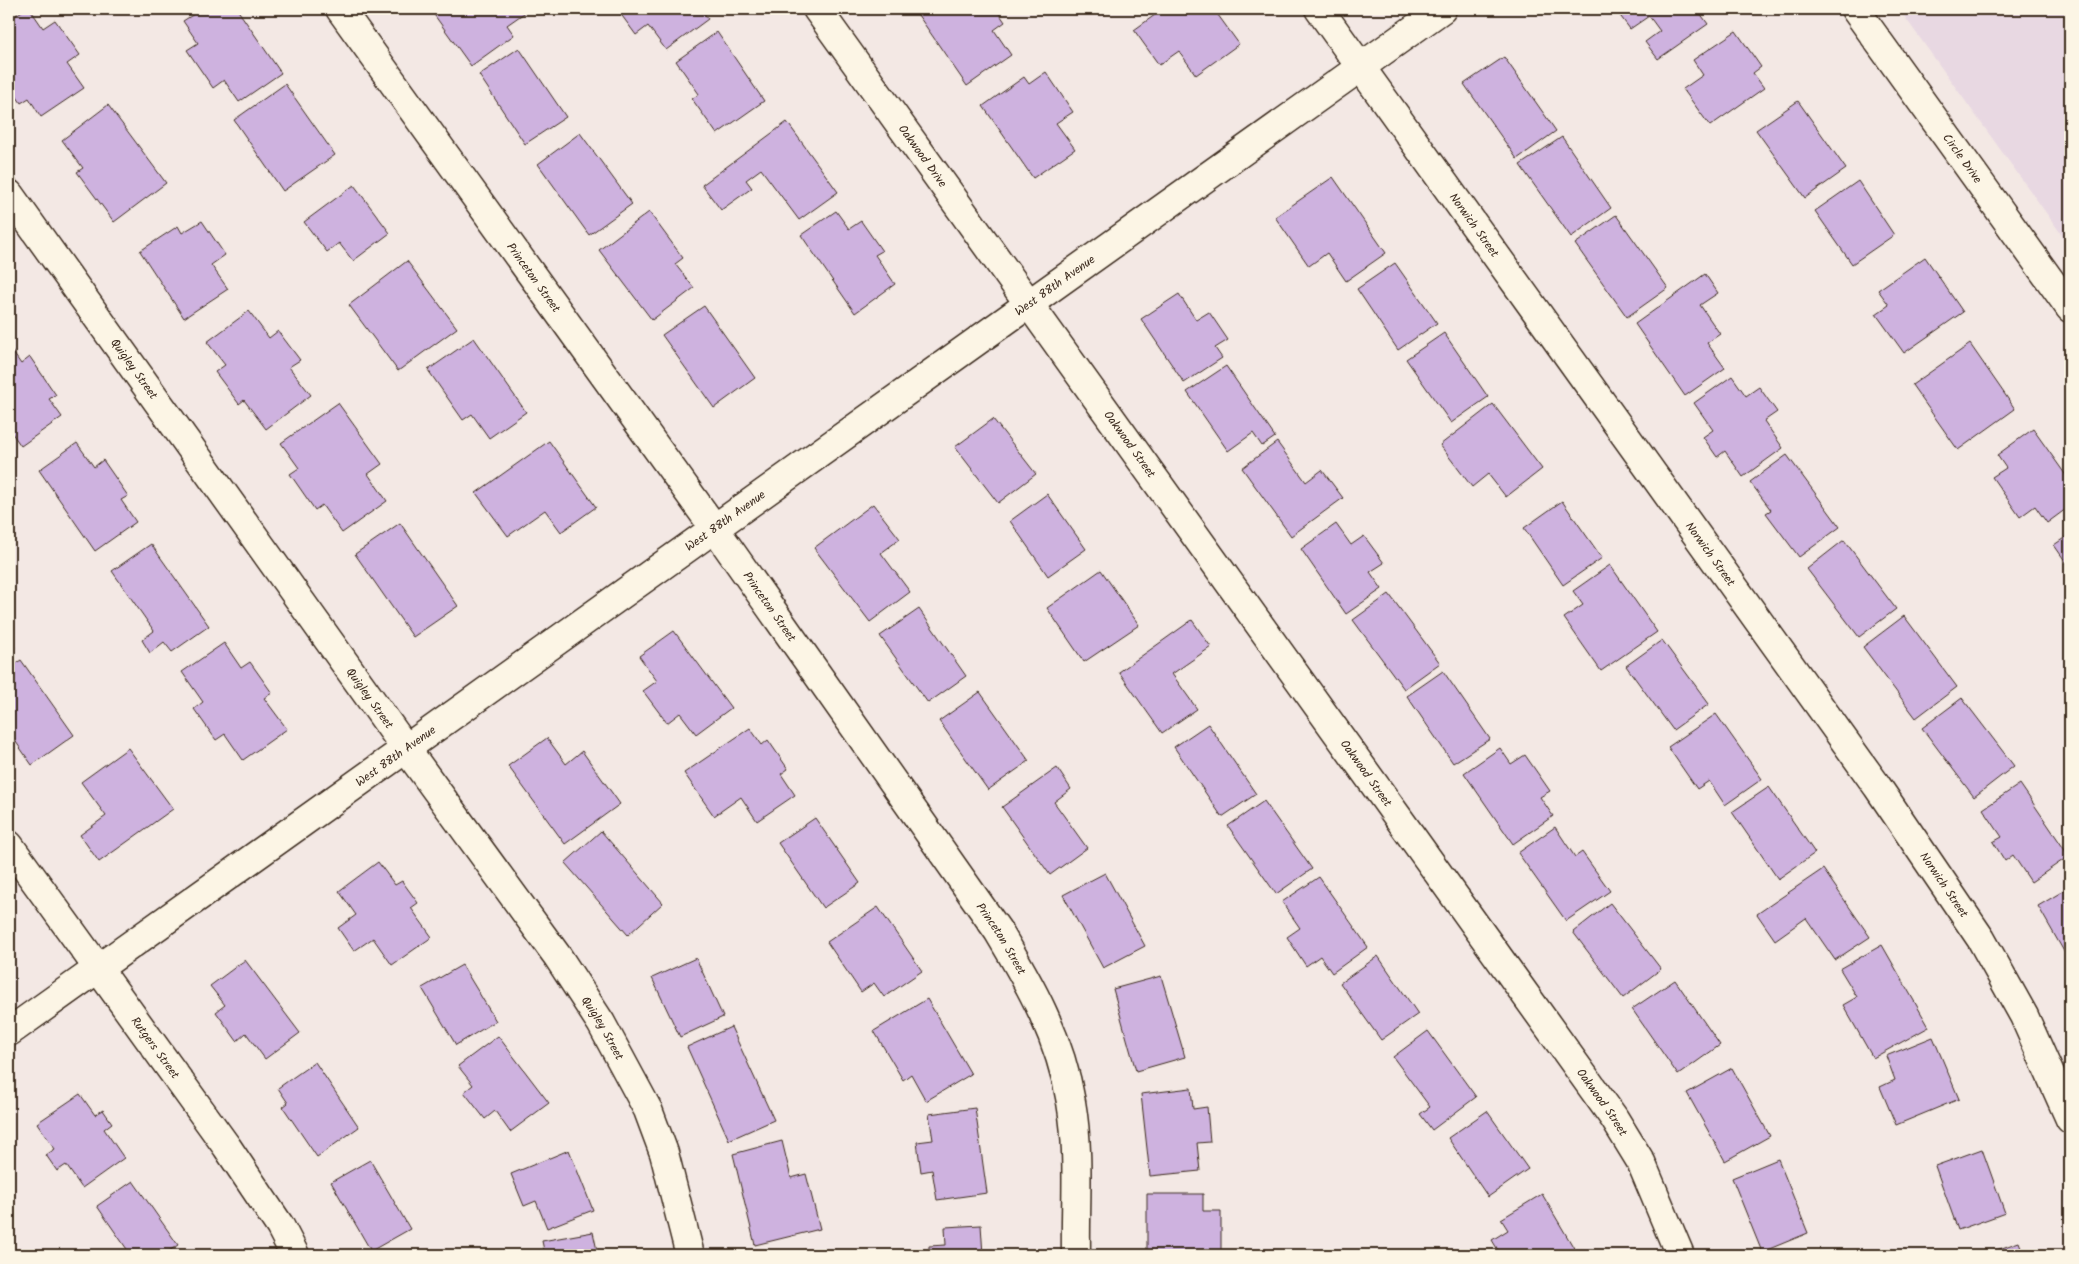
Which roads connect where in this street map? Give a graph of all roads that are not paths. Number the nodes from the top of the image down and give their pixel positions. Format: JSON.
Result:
{"nodes":[{"id":1,"x":340,"y":9,"type":"edge"},
{"id":2,"x":817,"y":9,"type":"edge"},
{"id":3,"x":1319,"y":9,"type":"edge"},
{"id":4,"x":1442,"y":9,"type":"edge"},
{"id":5,"x":1856,"y":9,"type":"edge"},
{"id":6,"x":1361,"y":67,"type":"junction"},
{"id":7,"x":9,"y":194,"type":"edge"},
{"id":8,"x":1028,"y":305,"type":"junction"},
{"id":9,"x":2070,"y":308,"type":"edge"},
{"id":10,"x":716,"y":529,"type":"junction"},
{"id":11,"x":406,"y":750,"type":"junction"},
{"id":12,"x":9,"y":845,"type":"edge"},
{"id":13,"x":98,"y":970,"type":"junction"},
{"id":14,"x":9,"y":1032,"type":"edge"},
{"id":15,"x":2070,"y":1120,"type":"edge"},
{"id":16,"x":295,"y":1255,"type":"edge"},
{"id":17,"x":690,"y":1255,"type":"edge"},
{"id":18,"x":1076,"y":1255,"type":"edge"},
{"id":19,"x":1680,"y":1255,"type":"edge"}],
"edges":[{"from":1,"to":10,"type":"street","name":"Princeton Street"},
{"from":2,"to":8,"type":"street","name":"Oakwood Drive"},
{"from":3,"to":6,"type":"street","name":"Norwich Street"},
{"from":4,"to":6,"type":"street","name":"West 88th Avenue"},
{"from":5,"to":9,"type":"street","name":"Circle Drive"},
{"from":6,"to":8,"type":"street","name":"West 88th Avenue"},
{"from":6,"to":15,"type":"street","name":"Norwich Street"},
{"from":7,"to":11,"type":"street","name":"Quigley Street"},
{"from":8,"to":10,"type":"street","name":"West 88th Avenue"},
{"from":8,"to":19,"type":"street","name":"Oakwood Street"},
{"from":10,"to":11,"type":"street","name":"West 88th Avenue"},
{"from":10,"to":18,"type":"street","name":"Princeton Street"},
{"from":11,"to":13,"type":"street","name":"West 88th Avenue"},
{"from":11,"to":17,"type":"street","name":"Quigley Street"},
{"from":12,"to":13,"type":"street","name":"Rutgers Street"},
{"from":13,"to":14,"type":"street","name":"West 88th Avenue"},
{"from":13,"to":16,"type":"street","name":"Rutgers Street"}]}
